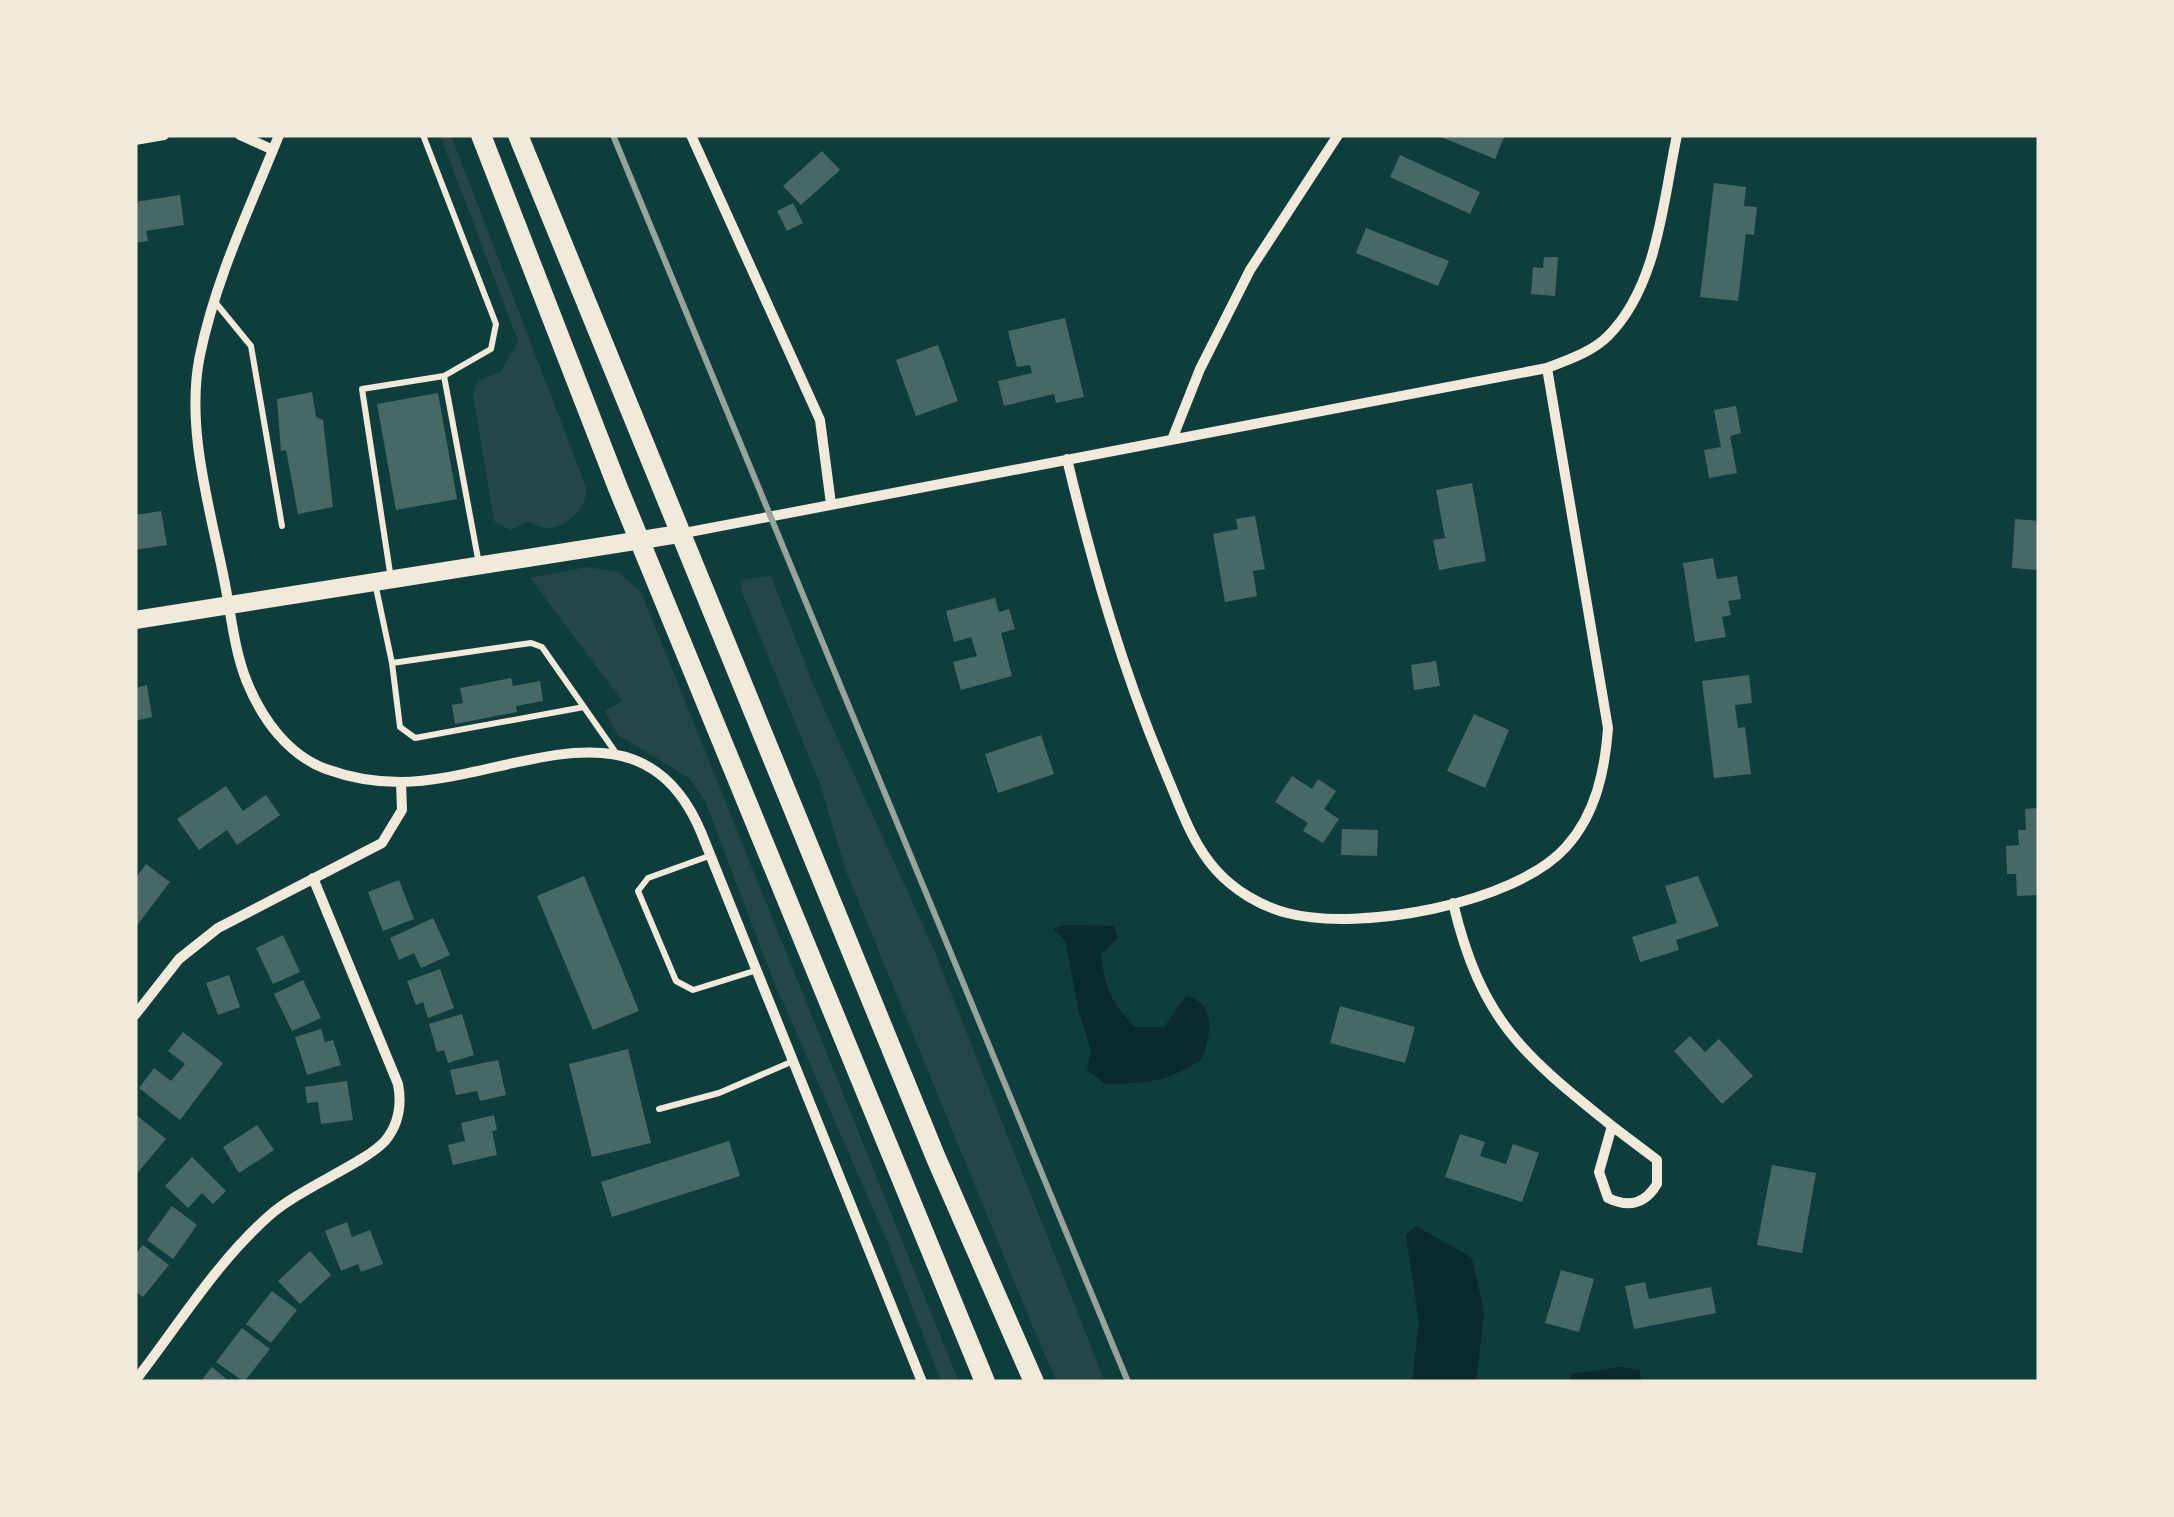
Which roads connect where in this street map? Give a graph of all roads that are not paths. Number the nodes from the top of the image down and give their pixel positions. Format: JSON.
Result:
{"nodes":[{"id":1,"x":164,"y":135,"type":"edge"},
{"id":2,"x":240,"y":135,"type":"edge"},
{"id":3,"x":279,"y":135,"type":"edge"},
{"id":4,"x":422,"y":135,"type":"edge"},
{"id":5,"x":480,"y":135,"type":"edge"},
{"id":6,"x":518,"y":135,"type":"edge"},
{"id":7,"x":690,"y":135,"type":"edge"},
{"id":8,"x":1338,"y":135,"type":"edge"},
{"id":9,"x":1676,"y":135,"type":"edge"},
{"id":10,"x":135,"y":140,"type":"edge"},
{"id":11,"x":273,"y":150,"type":"junction"},
{"id":12,"x":214,"y":300,"type":"junction"},
{"id":13,"x":1548,"y":368,"type":"junction"},
{"id":14,"x":444,"y":376,"type":"junction"},
{"id":15,"x":1173,"y":437,"type":"junction"},
{"id":16,"x":1067,"y":459,"type":"junction"},
{"id":17,"x":831,"y":504,"type":"junction"},
{"id":18,"x":282,"y":526,"type":"dead end"},
{"id":19,"x":680,"y":534,"type":"junction"},
{"id":20,"x":640,"y":540,"type":"junction"},
{"id":21,"x":479,"y":565,"type":"junction"},
{"id":22,"x":383,"y":580,"type":"junction"},
{"id":23,"x":229,"y":605,"type":"junction"},
{"id":24,"x":135,"y":620,"type":"edge"},
{"id":25,"x":392,"y":662,"type":"junction"},
{"id":26,"x":584,"y":708,"type":"junction"},
{"id":27,"x":616,"y":753,"type":"junction"},
{"id":28,"x":401,"y":782,"type":"junction"},
{"id":29,"x":709,"y":856,"type":"junction"},
{"id":30,"x":313,"y":878,"type":"junction"},
{"id":31,"x":1452,"y":903,"type":"junction"},
{"id":32,"x":754,"y":971,"type":"junction"},
{"id":33,"x":135,"y":1014,"type":"edge"},
{"id":34,"x":791,"y":1062,"type":"junction"},
{"id":35,"x":659,"y":1109,"type":"dead end"},
{"id":36,"x":1612,"y":1126,"type":"junction"},
{"id":37,"x":135,"y":1381,"type":"edge"},
{"id":38,"x":922,"y":1382,"type":"edge"},
{"id":39,"x":984,"y":1382,"type":"edge"},
{"id":40,"x":1034,"y":1382,"type":"edge"}],
"edges":[{"from":1,"to":10,"type":"street"},
{"from":2,"to":11,"type":"street"},
{"from":3,"to":11,"type":"street"},
{"from":4,"to":14,"type":"lane"},
{"from":5,"to":20,"type":"main road"},
{"from":6,"to":19,"type":"main road"},
{"from":7,"to":17,"type":"street"},
{"from":8,"to":15,"type":"street"},
{"from":9,"to":13,"type":"street"},
{"from":11,"to":12,"type":"street"},
{"from":12,"to":18,"type":"lane"},
{"from":12,"to":23,"type":"street"},
{"from":13,"to":15,"type":"street"},
{"from":13,"to":31,"type":"street"},
{"from":14,"to":21,"type":"lane"},
{"from":14,"to":22,"type":"lane"},
{"from":15,"to":16,"type":"street"},
{"from":16,"to":17,"type":"street"},
{"from":16,"to":31,"type":"street"},
{"from":17,"to":19,"type":"street"},
{"from":19,"to":20,"type":"main road"},
{"from":19,"to":40,"type":"main road"},
{"from":20,"to":21,"type":"main road"},
{"from":20,"to":39,"type":"main road"},
{"from":21,"to":22,"type":"main road"},
{"from":22,"to":23,"type":"main road"},
{"from":22,"to":25,"type":"lane"},
{"from":23,"to":24,"type":"main road"},
{"from":23,"to":28,"type":"street"},
{"from":25,"to":26,"type":"lane"},
{"from":25,"to":26,"type":"lane"},
{"from":26,"to":27,"type":"lane"},
{"from":27,"to":28,"type":"street"},
{"from":27,"to":29,"type":"street"},
{"from":28,"to":30,"type":"street"},
{"from":29,"to":32,"type":"street"},
{"from":29,"to":32,"type":"lane"},
{"from":30,"to":33,"type":"street"},
{"from":30,"to":37,"type":"street"},
{"from":31,"to":36,"type":"street"},
{"from":32,"to":34,"type":"street"},
{"from":34,"to":35,"type":"lane"},
{"from":34,"to":38,"type":"street"},
{"from":36,"to":36,"type":"street"}]}
